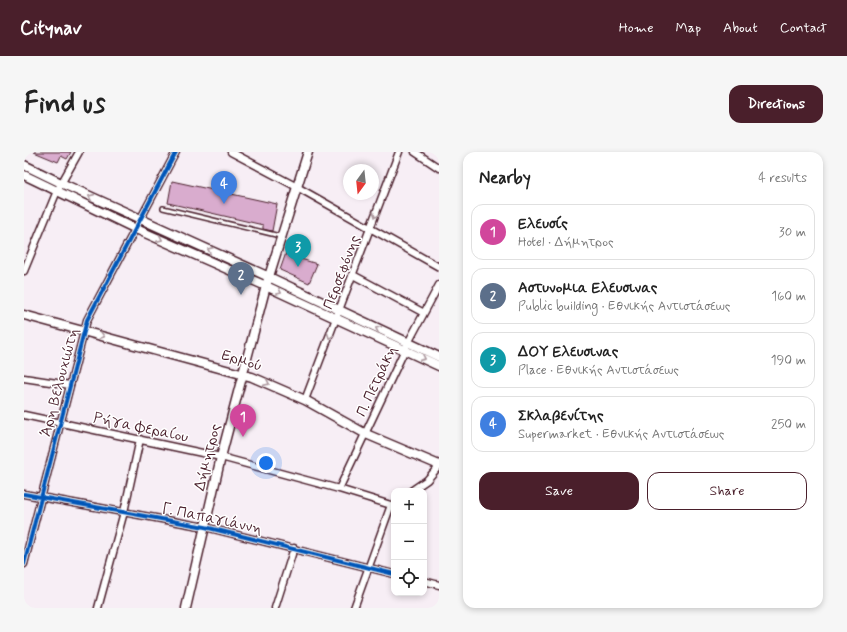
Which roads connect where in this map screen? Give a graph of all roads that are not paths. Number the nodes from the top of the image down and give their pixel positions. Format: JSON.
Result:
{"nodes":[{"id":1,"x":79,"y":152,"type":"edge"},
{"id":2,"x":176,"y":152,"type":"edge"},
{"id":3,"x":231,"y":152,"type":"edge"},
{"id":4,"x":308,"y":152,"type":"edge"},
{"id":5,"x":399,"y":152,"type":"edge"},
{"id":6,"x":415,"y":152,"type":"edge"},
{"id":7,"x":24,"y":165,"type":"edge"},
{"id":8,"x":439,"y":168,"type":"edge"},
{"id":9,"x":24,"y":175,"type":"edge"},
{"id":10,"x":61,"y":183,"type":"junction"},
{"id":11,"x":297,"y":187,"type":"junction"},
{"id":12,"x":57,"y":192,"type":"junction"},
{"id":13,"x":163,"y":208,"type":"dead end"},
{"id":14,"x":140,"y":219,"type":"junction"},
{"id":15,"x":136,"y":229,"type":"junction"},
{"id":16,"x":371,"y":229,"type":"junction"},
{"id":17,"x":282,"y":236,"type":"junction"},
{"id":18,"x":439,"y":267,"type":"edge"},
{"id":19,"x":24,"y":271,"type":"edge"},
{"id":20,"x":353,"y":275,"type":"junction"},
{"id":21,"x":269,"y":277,"type":"junction"},
{"id":22,"x":439,"y":285,"type":"edge"},
{"id":23,"x":266,"y":286,"type":"junction"},
{"id":24,"x":424,"y":313,"type":"junction"},
{"id":25,"x":24,"y":315,"type":"edge"},
{"id":26,"x":338,"y":315,"type":"junction"},
{"id":27,"x":84,"y":331,"type":"junction"},
{"id":28,"x":406,"y":346,"type":"junction"},
{"id":29,"x":439,"y":357,"type":"edge"},
{"id":30,"x":439,"y":366,"type":"edge"},
{"id":31,"x":243,"y":374,"type":"junction"},
{"id":32,"x":24,"y":378,"type":"edge"},
{"id":33,"x":70,"y":385,"type":"junction"},
{"id":34,"x":305,"y":400,"type":"junction"},
{"id":35,"x":24,"y":415,"type":"edge"},
{"id":36,"x":60,"y":423,"type":"junction"},
{"id":37,"x":366,"y":434,"type":"junction"},
{"id":38,"x":140,"y":439,"type":"junction"},
{"id":39,"x":221,"y":457,"type":"junction"},
{"id":40,"x":439,"y":466,"type":"edge"},
{"id":41,"x":415,"y":488,"type":"edge"},
{"id":42,"x":339,"y":489,"type":"junction"},
{"id":43,"x":24,"y":494,"type":"edge"},
{"id":44,"x":41,"y":497,"type":"junction"},
{"id":45,"x":391,"y":503,"type":"edge"},
{"id":46,"x":391,"y":509,"type":"edge"},
{"id":47,"x":124,"y":512,"type":"junction"},
{"id":48,"x":205,"y":527,"type":"junction"},
{"id":49,"x":294,"y":548,"type":"junction"},
{"id":50,"x":24,"y":562,"type":"edge"},
{"id":51,"x":368,"y":568,"type":"junction"},
{"id":52,"x":391,"y":573,"type":"edge"},
{"id":53,"x":427,"y":582,"type":"edge"},
{"id":54,"x":439,"y":585,"type":"edge"},
{"id":55,"x":98,"y":608,"type":"edge"},
{"id":56,"x":186,"y":608,"type":"edge"},
{"id":57,"x":275,"y":608,"type":"edge"},
{"id":58,"x":354,"y":608,"type":"edge"}],
"edges":[{"from":1,"to":10,"type":"street"},
{"from":2,"to":14,"type":"street","name":"Άρη Βελουχιώτη"},
{"from":3,"to":11,"type":"street"},
{"from":4,"to":11,"type":"street","name":"Δήμητρος"},
{"from":5,"to":16,"type":"street","name":"Περσεφόνης","one_way":true},
{"from":6,"to":8,"type":"street"},
{"from":7,"to":10,"type":"street"},
{"from":9,"to":12,"type":"street"},
{"from":10,"to":12,"type":"street"},
{"from":14,"to":10,"type":"street","one_way":true},
{"from":11,"to":16,"type":"street"},
{"from":11,"to":17,"type":"street","name":"Δήμητρος"},
{"from":12,"to":15,"type":"street"},
{"from":12,"to":19,"type":"street"},
{"from":13,"to":17,"type":"lane"},
{"from":14,"to":15,"type":"street","name":"Άρη Βελουχιώτη"},
{"from":21,"to":14,"type":"street","one_way":true},
{"from":15,"to":23,"type":"street","one_way":true},
{"from":15,"to":27,"type":"street","name":"Άρη Βελουχιώτη"},
{"from":16,"to":18,"type":"street"},
{"from":16,"to":20,"type":"street","name":"Περσεφόνης"},
{"from":17,"to":21,"type":"street","name":"Δήμητρος"},
{"from":20,"to":24,"type":"street"},
{"from":20,"to":26,"type":"street","name":"Περσεφόνης"},
{"from":21,"to":23,"type":"street","name":"Δήμητρος"},
{"from":21,"to":26,"type":"street"},
{"from":22,"to":24,"type":"street","name":"Π. Πετράκη"},
{"from":23,"to":26,"type":"street","one_way":true},
{"from":23,"to":31,"type":"street","name":"Δήμητρος"},
{"from":24,"to":28,"type":"street","name":"Π. Πετράκη"},
{"from":25,"to":27,"type":"street","name":"Ερμού"},
{"from":26,"to":28,"type":"street"},
{"from":26,"to":34,"type":"street","name":"Περσεφόνης","one_way":true},
{"from":27,"to":31,"type":"street","name":"Ερμού","one_way":true},
{"from":27,"to":33,"type":"street","name":"Άρη Βελουχιώτη"},
{"from":28,"to":29,"type":"street"},
{"from":28,"to":30,"type":"street","one_way":true},
{"from":28,"to":37,"type":"street","name":"Π. Πετράκη"},
{"from":31,"to":34,"type":"street","name":"Ερμού","one_way":true},
{"from":31,"to":39,"type":"street","name":"Δήμητρος"},
{"from":32,"to":33,"type":"street"},
{"from":33,"to":36,"type":"street","name":"Άρη Βελουχιώτη"},
{"from":34,"to":37,"type":"street","name":"Ερμού"},
{"from":35,"to":36,"type":"street","name":"Ρήγα Φεραίου"},
{"from":36,"to":38,"type":"street","name":"Ρήγα Φεραίου"},
{"from":36,"to":44,"type":"street","name":"Άρη Βελουχιώτη"},
{"from":37,"to":40,"type":"street","name":"Ερμού"},
{"from":37,"to":42,"type":"street","name":"Π. Πετράκη"},
{"from":38,"to":39,"type":"street","name":"Ρήγα Φεραίου"},
{"from":38,"to":47,"type":"street"},
{"from":39,"to":42,"type":"street","name":"Ρήγα Φεραίου"},
{"from":39,"to":48,"type":"street","name":"Δήμητρος"},
{"from":40,"to":41,"type":"street"},
{"from":42,"to":45,"type":"street","name":"Ρήγα Φεραίου"},
{"from":43,"to":44,"type":"street","name":"Γ. Παπαγιάννη"},
{"from":44,"to":47,"type":"street","name":"Γ. Παπαγιάννη"},
{"from":44,"to":50,"type":"street","name":"Άρη Βελουχιώτη"},
{"from":46,"to":51,"type":"street"},
{"from":47,"to":48,"type":"street","name":"Γ. Παπαγιάννη"},
{"from":47,"to":55,"type":"street"},
{"from":48,"to":49,"type":"street","name":"Γ. Παπαγιάννη"},
{"from":48,"to":56,"type":"street","name":"Δήμητρος"},
{"from":49,"to":51,"type":"street","name":"Γ. Παπαγιάννη"},
{"from":49,"to":57,"type":"street"},
{"from":51,"to":52,"type":"street","name":"Γ. Παπαγιάννη"},
{"from":51,"to":58,"type":"street"},
{"from":53,"to":54,"type":"street"}]}
